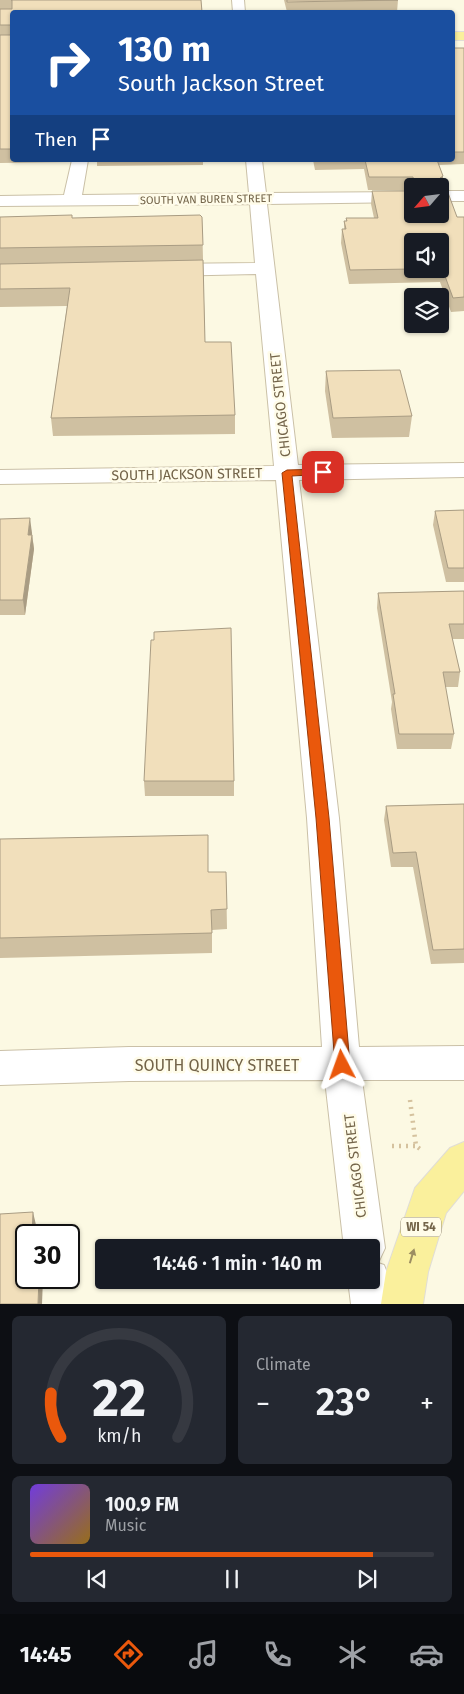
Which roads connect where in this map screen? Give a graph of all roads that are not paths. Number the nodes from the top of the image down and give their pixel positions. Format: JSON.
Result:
{"nodes":[{"id":1,"x":80,"y":162,"type":"edge"},
{"id":2,"x":254,"y":162,"type":"edge"},
{"id":3,"x":404,"y":196,"type":"edge"},
{"id":4,"x":449,"y":196,"type":"edge"},
{"id":5,"x":464,"y":196,"type":"edge"},
{"id":6,"x":258,"y":198,"type":"junction"},
{"id":7,"x":72,"y":200,"type":"junction"},
{"id":8,"x":0,"y":201,"type":"edge"},
{"id":9,"x":265,"y":268,"type":"junction"},
{"id":10,"x":149,"y":270,"type":"edge"},
{"id":11,"x":464,"y":470,"type":"edge"},
{"id":12,"x":287,"y":473,"type":"junction"},
{"id":13,"x":0,"y":477,"type":"edge"},
{"id":14,"x":464,"y":1063,"type":"edge"},
{"id":15,"x":342,"y":1065,"type":"junction"},
{"id":16,"x":0,"y":1068,"type":"edge"},
{"id":17,"x":464,"y":1160,"type":"edge"},
{"id":18,"x":364,"y":1239,"type":"edge"},
{"id":19,"x":370,"y":1289,"type":"edge"},
{"id":20,"x":372,"y":1304,"type":"edge"},
{"id":21,"x":402,"y":1304,"type":"edge"}],
"edges":[{"from":1,"to":7,"type":"street"},
{"from":2,"to":6,"type":"street","name":"CHICAGO STREET"},
{"from":3,"to":6,"type":"street","name":"SOUTH VAN BUREN STREET"},
{"from":4,"to":5,"type":"street"},
{"from":6,"to":7,"type":"street","name":"SOUTH VAN BUREN STREET"},
{"from":6,"to":9,"type":"street","name":"CHICAGO STREET"},
{"from":7,"to":8,"type":"street","name":"SOUTH VAN BUREN STREET"},
{"from":9,"to":10,"type":"street"},
{"from":9,"to":12,"type":"street","name":"CHICAGO STREET"},
{"from":11,"to":12,"type":"street","name":"SOUTH JACKSON STREET"},
{"from":12,"to":13,"type":"street","name":"SOUTH JACKSON STREET"},
{"from":12,"to":15,"type":"street","name":"CHICAGO STREET"},
{"from":14,"to":15,"type":"street","name":"SOUTH QUINCY STREET"},
{"from":15,"to":16,"type":"street","name":"SOUTH QUINCY STREET"},
{"from":15,"to":18,"type":"street","name":"CHICAGO STREET"},
{"from":21,"to":17,"type":"main road","number":"WI 54","one_way":true},
{"from":19,"to":20,"type":"street"}]}
